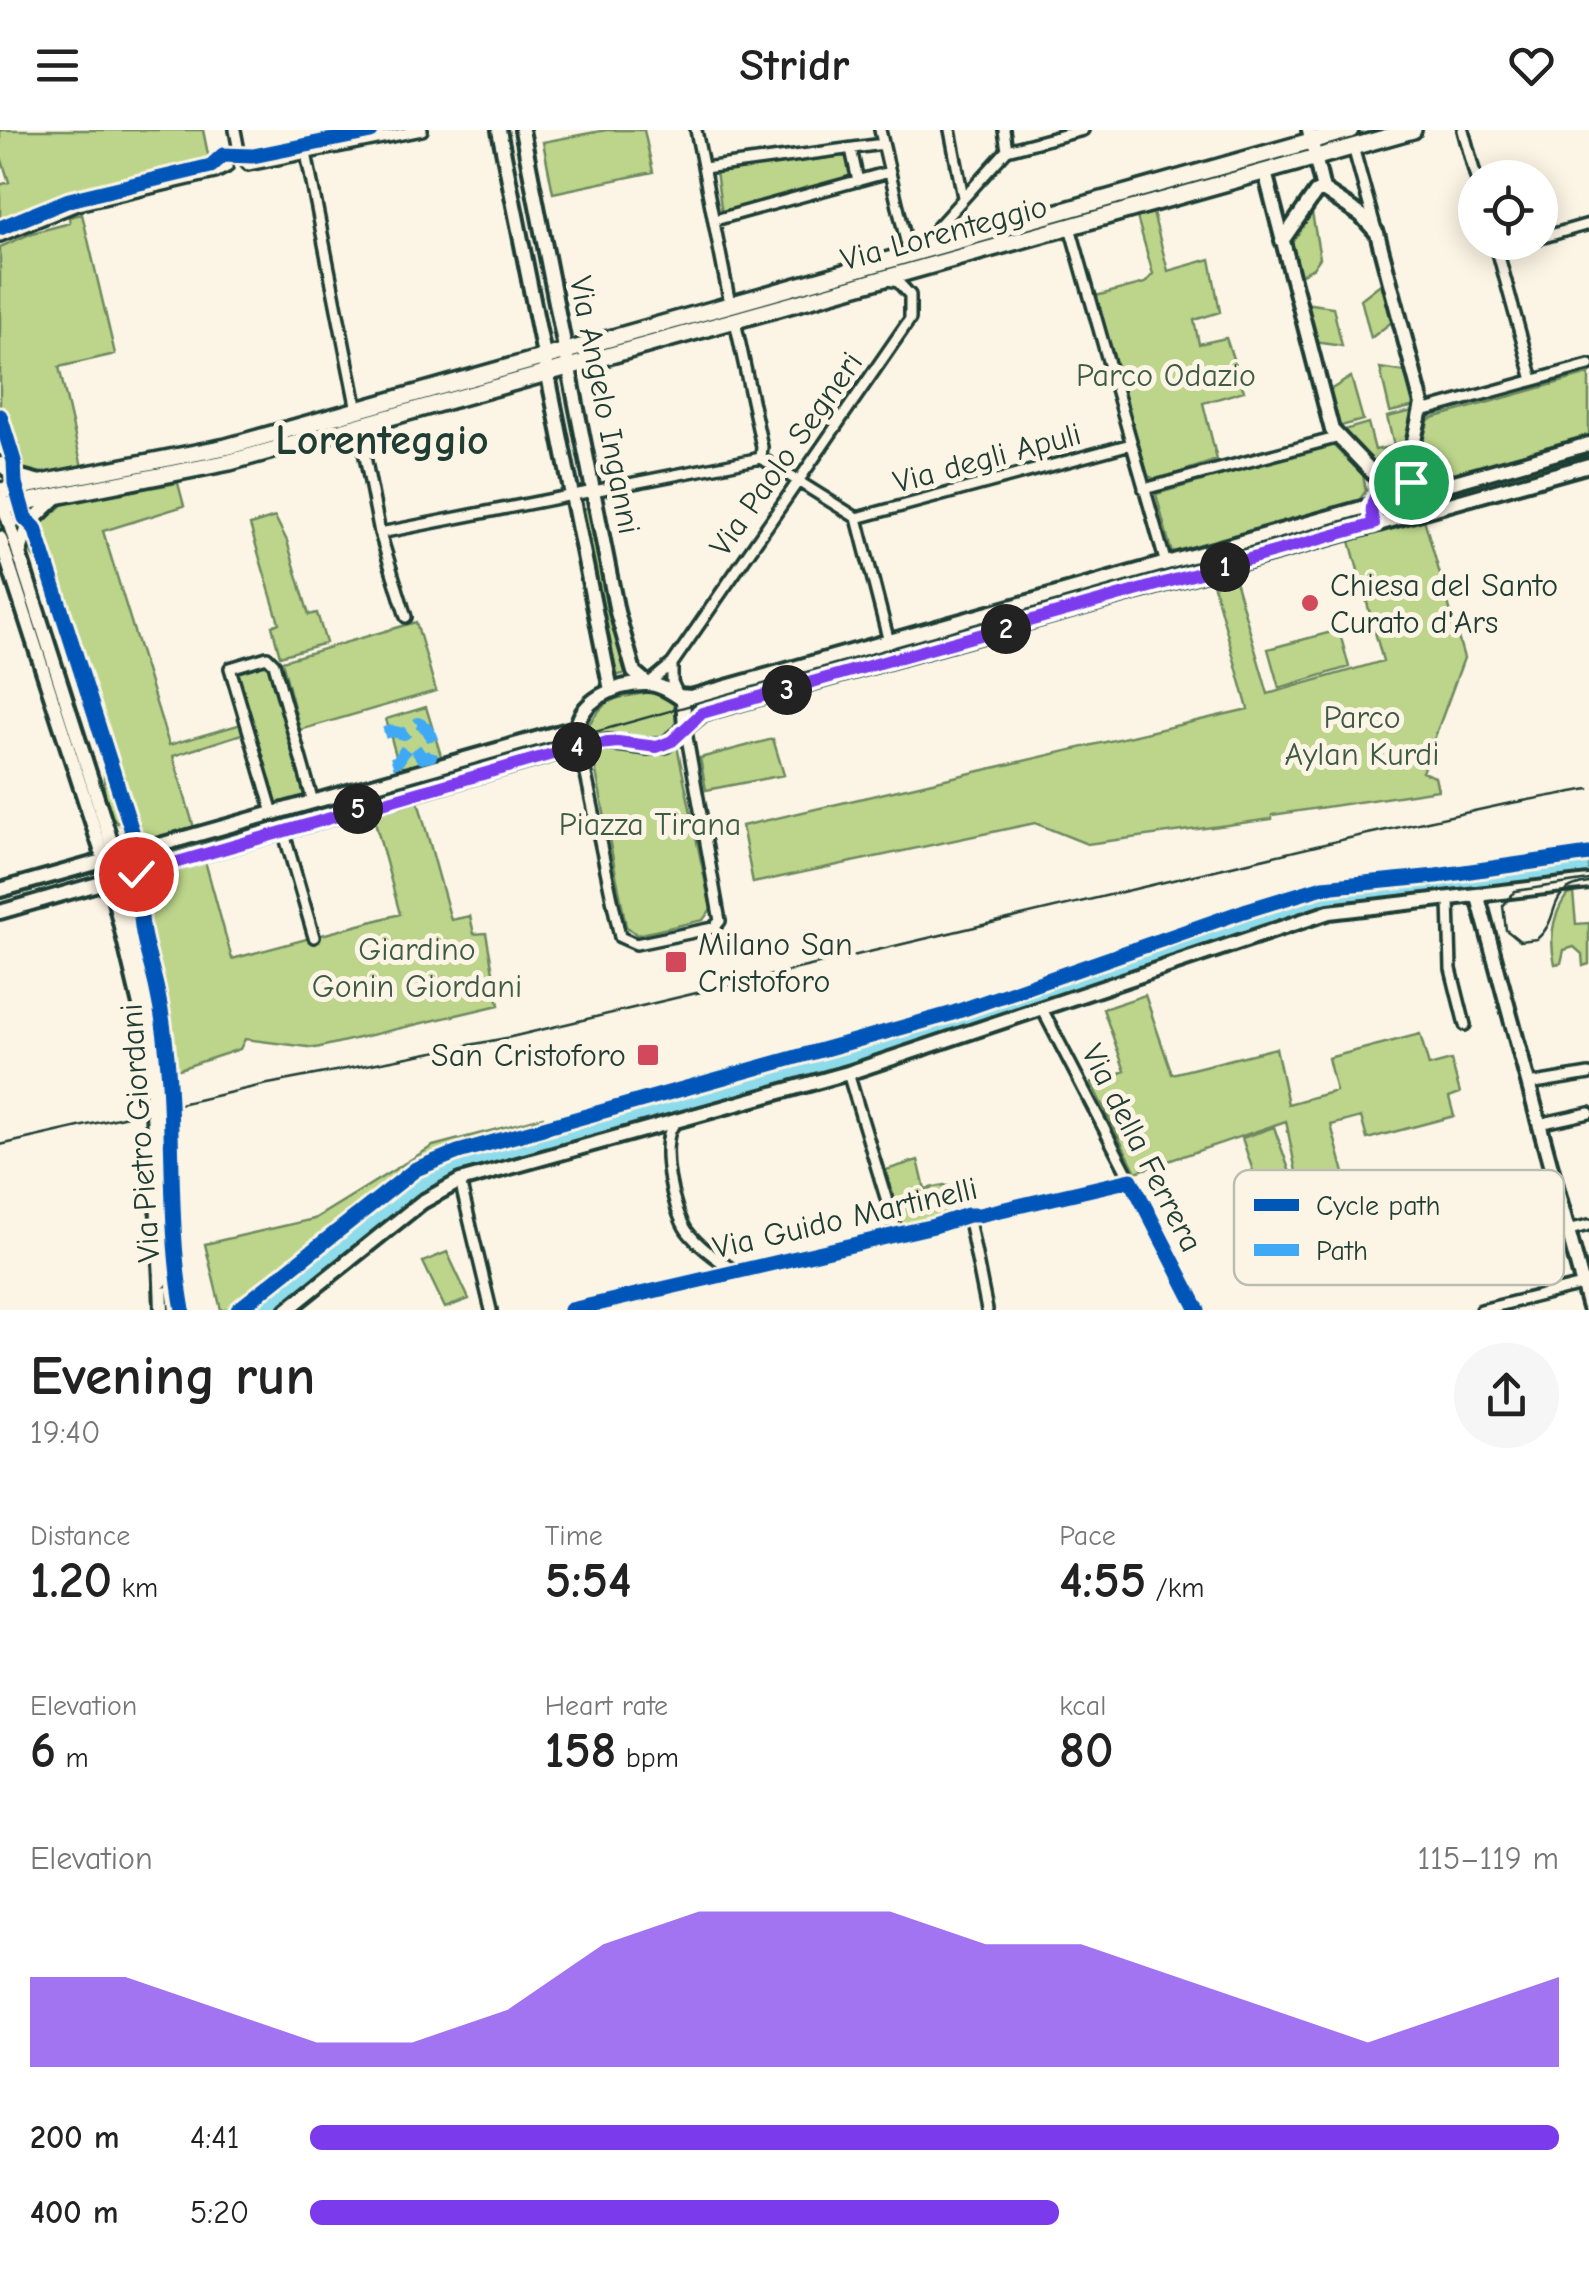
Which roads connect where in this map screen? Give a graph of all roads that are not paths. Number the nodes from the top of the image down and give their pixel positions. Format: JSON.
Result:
{"nodes":[{"id":1,"x":235,"y":130,"type":"edge"},
{"id":2,"x":422,"y":130,"type":"edge"},
{"id":3,"x":500,"y":130,"type":"edge"},
{"id":4,"x":522,"y":130,"type":"edge"},
{"id":5,"x":696,"y":130,"type":"edge"},
{"id":6,"x":880,"y":130,"type":"edge"},
{"id":7,"x":950,"y":130,"type":"edge"},
{"id":8,"x":1004,"y":130,"type":"edge"},
{"id":9,"x":1082,"y":130,"type":"edge"},
{"id":10,"x":1413,"y":130,"type":"edge"},
{"id":11,"x":1463,"y":130,"type":"edge"},
{"id":12,"x":374,"y":135,"type":"edge"},
{"id":13,"x":1351,"y":138,"type":"edge"},
{"id":14,"x":1307,"y":143,"type":"edge"},
{"id":15,"x":883,"y":144,"type":"junction"},
{"id":16,"x":851,"y":149,"type":"junction"},
{"id":17,"x":1007,"y":150,"type":"junction"},
{"id":18,"x":306,"y":153,"type":"junction"},
{"id":19,"x":1471,"y":160,"type":"edge"},
{"id":20,"x":228,"y":167,"type":"dead end"},
{"id":21,"x":704,"y":168,"type":"junction"},
{"id":22,"x":889,"y":172,"type":"junction"},
{"id":23,"x":1266,"y":172,"type":"junction"},
{"id":24,"x":858,"y":180,"type":"junction"},
{"id":25,"x":1320,"y":191,"type":"junction"},
{"id":26,"x":963,"y":197,"type":"junction"},
{"id":27,"x":1066,"y":210,"type":"junction"},
{"id":28,"x":715,"y":220,"type":"junction"},
{"id":29,"x":1589,"y":224,"type":"edge"},
{"id":30,"x":1070,"y":227,"type":"junction"},
{"id":31,"x":1377,"y":233,"type":"junction"},
{"id":32,"x":1558,"y":233,"type":"edge"},
{"id":33,"x":0,"y":236,"type":"edge"},
{"id":34,"x":1007,"y":236,"type":"junction"},
{"id":35,"x":1282,"y":241,"type":"junction"},
{"id":36,"x":913,"y":259,"type":"junction"},
{"id":37,"x":1500,"y":260,"type":"edge"},
{"id":38,"x":884,"y":278,"type":"junction"},
{"id":39,"x":810,"y":290,"type":"junction"},
{"id":40,"x":730,"y":304,"type":"junction"},
{"id":41,"x":735,"y":321,"type":"junction"},
{"id":42,"x":657,"y":334,"type":"junction"},
{"id":43,"x":569,"y":358,"type":"junction"},
{"id":44,"x":545,"y":365,"type":"junction"},
{"id":45,"x":1589,"y":365,"type":"edge"},
{"id":46,"x":1533,"y":380,"type":"junction"},
{"id":47,"x":1422,"y":411,"type":"junction"},
{"id":48,"x":358,"y":418,"type":"junction"},
{"id":49,"x":1336,"y":438,"type":"junction"},
{"id":50,"x":1131,"y":444,"type":"junction"},
{"id":51,"x":1589,"y":444,"type":"edge"},
{"id":52,"x":762,"y":458,"type":"junction"},
{"id":53,"x":1410,"y":459,"type":"junction"},
{"id":54,"x":0,"y":464,"type":"edge"},
{"id":55,"x":1589,"y":464,"type":"edge"},
{"id":56,"x":1365,"y":467,"type":"junction"},
{"id":57,"x":122,"y":476,"type":"junction"},
{"id":58,"x":799,"y":481,"type":"junction"},
{"id":59,"x":42,"y":483,"type":"junction"},
{"id":60,"x":1420,"y":487,"type":"junction"},
{"id":61,"x":1144,"y":490,"type":"junction"},
{"id":62,"x":594,"y":491,"type":"junction"},
{"id":63,"x":58,"y":496,"type":"junction"},
{"id":64,"x":570,"y":496,"type":"junction"},
{"id":65,"x":1,"y":500,"type":"edge"},
{"id":66,"x":1373,"y":501,"type":"junction"},
{"id":67,"x":1431,"y":508,"type":"junction"},
{"id":68,"x":856,"y":518,"type":"junction"},
{"id":69,"x":1374,"y":524,"type":"junction"},
{"id":70,"x":380,"y":534,"type":"junction"},
{"id":71,"x":0,"y":538,"type":"edge"},
{"id":72,"x":18,"y":554,"type":"junction"},
{"id":73,"x":1166,"y":564,"type":"junction"},
{"id":74,"x":406,"y":617,"type":"dead end"},
{"id":75,"x":889,"y":642,"type":"junction"},
{"id":76,"x":672,"y":664,"type":"junction"},
{"id":77,"x":648,"y":684,"type":"junction"},
{"id":78,"x":611,"y":690,"type":"junction"},
{"id":79,"x":678,"y":696,"type":"junction"},
{"id":80,"x":685,"y":726,"type":"junction"},
{"id":81,"x":575,"y":728,"type":"junction"},
{"id":82,"x":580,"y":746,"type":"junction"},
{"id":83,"x":313,"y":802,"type":"junction"},
{"id":84,"x":273,"y":813,"type":"junction"},
{"id":85,"x":284,"y":830,"type":"junction"},
{"id":86,"x":1589,"y":854,"type":"edge"},
{"id":87,"x":111,"y":859,"type":"junction"},
{"id":88,"x":1493,"y":869,"type":"dead end"},
{"id":89,"x":116,"y":880,"type":"junction"},
{"id":90,"x":1589,"y":882,"type":"edge"},
{"id":91,"x":0,"y":890,"type":"edge"},
{"id":92,"x":1478,"y":898,"type":"junction"},
{"id":93,"x":1449,"y":900,"type":"junction"},
{"id":94,"x":0,"y":912,"type":"edge"},
{"id":95,"x":314,"y":937,"type":"dead end"},
{"id":96,"x":1042,"y":1009,"type":"junction"},
{"id":97,"x":1465,"y":1025,"type":"dead end"},
{"id":98,"x":156,"y":1047,"type":"junction"},
{"id":99,"x":848,"y":1073,"type":"junction"},
{"id":100,"x":1589,"y":1074,"type":"edge"},
{"id":101,"x":1528,"y":1084,"type":"junction"},
{"id":102,"x":1589,"y":1113,"type":"edge"},
{"id":103,"x":1539,"y":1124,"type":"junction"},
{"id":104,"x":666,"y":1128,"type":"junction"},
{"id":105,"x":1552,"y":1170,"type":"edge"},
{"id":106,"x":1131,"y":1180,"type":"junction"},
{"id":107,"x":460,"y":1181,"type":"junction"},
{"id":108,"x":968,"y":1214,"type":"junction"},
{"id":109,"x":1564,"y":1215,"type":"edge"},
{"id":110,"x":1589,"y":1225,"type":"edge"},
{"id":111,"x":1568,"y":1230,"type":"junction"},
{"id":112,"x":898,"y":1234,"type":"junction"},
{"id":113,"x":736,"y":1272,"type":"junction"},
{"id":114,"x":1582,"y":1284,"type":"junction"},
{"id":115,"x":1589,"y":1308,"type":"edge"},
{"id":116,"x":162,"y":1310,"type":"edge"},
{"id":117,"x":176,"y":1310,"type":"edge"},
{"id":118,"x":287,"y":1310,"type":"edge"},
{"id":119,"x":491,"y":1310,"type":"edge"},
{"id":120,"x":571,"y":1310,"type":"edge"},
{"id":121,"x":986,"y":1310,"type":"edge"},
{"id":122,"x":1198,"y":1310,"type":"edge"},
{"id":123,"x":1480,"y":1310,"type":"edge"}],
"edges":[{"from":1,"to":18,"type":"street"},
{"from":2,"to":12,"type":"street"},
{"from":3,"to":44,"type":"street","name":"Via Angelo Inganni"},
{"from":4,"to":43,"type":"street","name":"Via Angelo Inganni"},
{"from":5,"to":21,"type":"street"},
{"from":6,"to":15,"type":"street"},
{"from":7,"to":26,"type":"street"},
{"from":8,"to":17,"type":"street"},
{"from":9,"to":17,"type":"street"},
{"from":10,"to":13,"type":"main road","name":"Via Lorenteggio"},
{"from":11,"to":19,"type":"street"},
{"from":12,"to":18,"type":"street"},
{"from":13,"to":14,"type":"main road","name":"Via Lorenteggio"},
{"from":13,"to":31,"type":"street"},
{"from":14,"to":23,"type":"main road","name":"Via Lorenteggio"},
{"from":14,"to":25,"type":"street"},
{"from":14,"to":27,"type":"main road","name":"Via Lorenteggio"},
{"from":15,"to":16,"type":"street"},
{"from":15,"to":22,"type":"street"},
{"from":16,"to":21,"type":"street"},
{"from":16,"to":24,"type":"street"},
{"from":17,"to":26,"type":"street"},
{"from":18,"to":48,"type":"street"},
{"from":20,"to":33,"type":"street"},
{"from":21,"to":28,"type":"street"},
{"from":22,"to":24,"type":"street"},
{"from":22,"to":36,"type":"street"},
{"from":23,"to":30,"type":"main road","name":"Via Lorenteggio"},
{"from":23,"to":35,"type":"street"},
{"from":24,"to":28,"type":"street"},
{"from":25,"to":31,"type":"street"},
{"from":25,"to":35,"type":"street"},
{"from":26,"to":36,"type":"street"},
{"from":27,"to":30,"type":"main road"},
{"from":27,"to":34,"type":"main road","name":"Via Lorenteggio"},
{"from":28,"to":40,"type":"street"},
{"from":29,"to":32,"type":"street"},
{"from":30,"to":34,"type":"main road","name":"Via Lorenteggio"},
{"from":30,"to":50,"type":"street"},
{"from":31,"to":47,"type":"street"},
{"from":34,"to":36,"type":"main road","name":"Via Lorenteggio"},
{"from":35,"to":49,"type":"street"},
{"from":36,"to":38,"type":"main road","name":"Via Lorenteggio"},
{"from":36,"to":39,"type":"main road","name":"Via Lorenteggio"},
{"from":37,"to":46,"type":"street"},
{"from":38,"to":39,"type":"main road","name":"Via Lorenteggio"},
{"from":38,"to":58,"type":"street","name":"Via Paolo Segneri"},
{"from":39,"to":40,"type":"main road","name":"Via Lorenteggio"},
{"from":39,"to":41,"type":"main road","name":"Via Lorenteggio"},
{"from":40,"to":42,"type":"main road","name":"Via Lorenteggio"},
{"from":41,"to":42,"type":"main road","name":"Via Lorenteggio"},
{"from":41,"to":52,"type":"street"},
{"from":42,"to":43,"type":"main road","name":"Via Lorenteggio"},
{"from":43,"to":44,"type":"main road","name":"Via Lorenteggio"},
{"from":43,"to":62,"type":"street","name":"Via Angelo Inganni"},
{"from":44,"to":48,"type":"main road","name":"Via Lorenteggio"},
{"from":44,"to":64,"type":"street","name":"Via Angelo Inganni"},
{"from":45,"to":46,"type":"street"},
{"from":46,"to":47,"type":"street"},
{"from":47,"to":53,"type":"street"},
{"from":48,"to":57,"type":"main road","name":"Via Lorenteggio"},
{"from":48,"to":70,"type":"street"},
{"from":49,"to":56,"type":"street"},
{"from":49,"to":61,"type":"street"},
{"from":50,"to":61,"type":"street"},
{"from":50,"to":68,"type":"street","name":"Via degli Apuli"},
{"from":51,"to":60,"type":"street"},
{"from":52,"to":58,"type":"street"},
{"from":52,"to":62,"type":"street"},
{"from":53,"to":56,"type":"street"},
{"from":53,"to":60,"type":"street"},
{"from":54,"to":59,"type":"street"},
{"from":55,"to":67,"type":"street"},
{"from":56,"to":66,"type":"street"},
{"from":57,"to":59,"type":"main road","name":"Via Lorenteggio"},
{"from":57,"to":63,"type":"main road","name":"Via Lorenteggio"},
{"from":58,"to":68,"type":"street"},
{"from":58,"to":76,"type":"street","name":"Via Paolo Segneri"},
{"from":59,"to":65,"type":"main road","name":"Via Lorenteggio"},
{"from":60,"to":66,"type":"street"},
{"from":60,"to":67,"type":"street"},
{"from":61,"to":73,"type":"street"},
{"from":62,"to":64,"type":"street"},
{"from":62,"to":77,"type":"street","name":"Via Angelo Inganni"},
{"from":63,"to":65,"type":"main road","name":"Via Lorenteggio"},
{"from":63,"to":72,"type":"street"},
{"from":64,"to":70,"type":"street"},
{"from":64,"to":78,"type":"street","name":"Via Angelo Inganni"},
{"from":65,"to":72,"type":"street","name":"Via Pietro Giordani"},
{"from":66,"to":69,"type":"street"},
{"from":66,"to":73,"type":"street"},
{"from":67,"to":69,"type":"street"},
{"from":68,"to":75,"type":"street"},
{"from":69,"to":80,"type":"street"},
{"from":70,"to":74,"type":"street"},
{"from":71,"to":87,"type":"street","name":"Via Pietro Giordani"},
{"from":72,"to":87,"type":"street","name":"Via Pietro Giordani"},
{"from":73,"to":75,"type":"street"},
{"from":75,"to":79,"type":"street"},
{"from":76,"to":77,"type":"street","name":"Via Paolo Segneri"},
{"from":76,"to":79,"type":"street"},
{"from":77,"to":78,"type":"street"},
{"from":77,"to":79,"type":"street"},
{"from":78,"to":81,"type":"street"},
{"from":79,"to":80,"type":"street"},
{"from":80,"to":82,"type":"street"},
{"from":80,"to":82,"type":"street"},
{"from":81,"to":82,"type":"street"},
{"from":81,"to":83,"type":"street"},
{"from":82,"to":85,"type":"street"},
{"from":83,"to":84,"type":"street"},
{"from":83,"to":84,"type":"street"},
{"from":84,"to":87,"type":"street"},
{"from":85,"to":89,"type":"street"},
{"from":85,"to":95,"type":"street"},
{"from":86,"to":88,"type":"street"},
{"from":87,"to":89,"type":"street","name":"Via Pietro Giordani"},
{"from":87,"to":91,"type":"street"},
{"from":89,"to":94,"type":"street"},
{"from":89,"to":98,"type":"street","name":"Via Pietro Giordani"},
{"from":90,"to":92,"type":"street"},
{"from":92,"to":93,"type":"street"},
{"from":92,"to":101,"type":"street"},
{"from":93,"to":96,"type":"street"},
{"from":93,"to":97,"type":"street"},
{"from":96,"to":99,"type":"street"},
{"from":96,"to":106,"type":"street","name":"Via della Ferrera"},
{"from":98,"to":116,"type":"street","name":"Via Pietro Giordani","bridge":true},
{"from":98,"to":117,"type":"street","name":"Via Pietro Giordani","bridge":true},
{"from":99,"to":104,"type":"street"},
{"from":99,"to":112,"type":"street"},
{"from":100,"to":101,"type":"street"},
{"from":101,"to":103,"type":"street"},
{"from":102,"to":103,"type":"street"},
{"from":103,"to":105,"type":"street"},
{"from":104,"to":107,"type":"street"},
{"from":104,"to":113,"type":"street"},
{"from":106,"to":108,"type":"street","name":"Via Guido Martinelli"},
{"from":106,"to":122,"type":"street","name":"Via della Ferrera"},
{"from":107,"to":118,"type":"street"},
{"from":107,"to":119,"type":"street"},
{"from":108,"to":112,"type":"street","name":"Via Guido Martinelli"},
{"from":108,"to":121,"type":"street"},
{"from":109,"to":111,"type":"street"},
{"from":110,"to":111,"type":"street"},
{"from":111,"to":114,"type":"street"},
{"from":112,"to":113,"type":"street","name":"Via Guido Martinelli"},
{"from":113,"to":120,"type":"street","name":"Via Guido Martinelli"},
{"from":114,"to":115,"type":"street"},
{"from":114,"to":123,"type":"street"}]}
